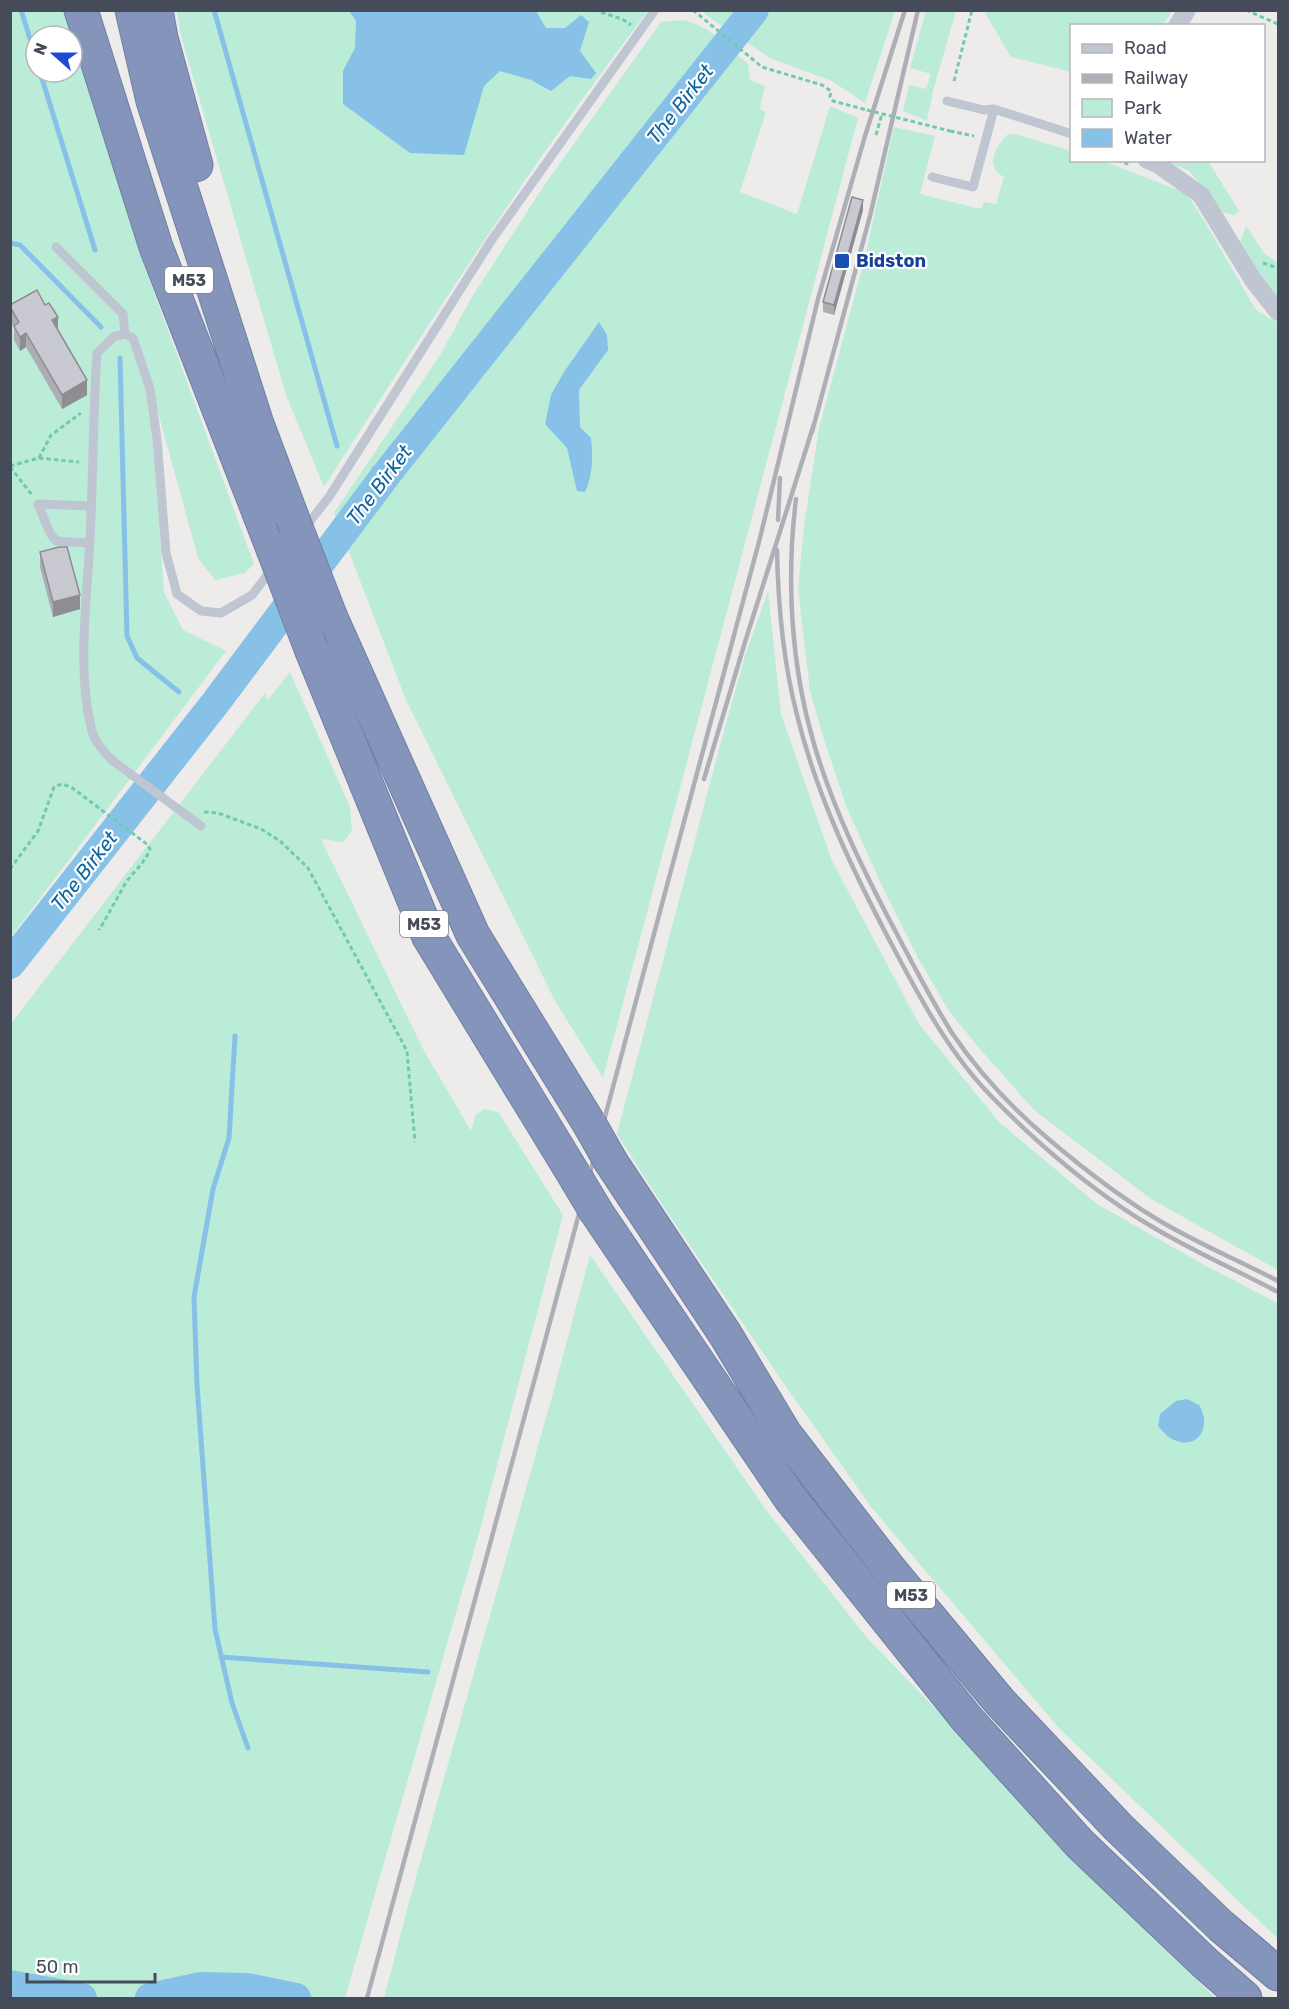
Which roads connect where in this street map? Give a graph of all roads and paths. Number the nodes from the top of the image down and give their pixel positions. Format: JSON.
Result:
{"nodes":[{"id":1,"x":81,"y":10,"type":"edge"},
{"id":2,"x":105,"y":10,"type":"edge"},
{"id":3,"x":132,"y":10,"type":"edge"},
{"id":4,"x":156,"y":10,"type":"edge"},
{"id":5,"x":594,"y":10,"type":"edge"},
{"id":6,"x":655,"y":10,"type":"edge"},
{"id":7,"x":693,"y":10,"type":"edge"},
{"id":8,"x":972,"y":10,"type":"edge"},
{"id":9,"x":1187,"y":10,"type":"edge"},
{"id":10,"x":1246,"y":10,"type":"edge"},
{"id":11,"x":1178,"y":24,"type":"edge"},
{"id":12,"x":1278,"y":24,"type":"edge"},
{"id":13,"x":640,"y":31,"type":"junction"},
{"id":14,"x":954,"y":81,"type":"dead end"},
{"id":15,"x":947,"y":101,"type":"dead end"},
{"id":16,"x":994,"y":109,"type":"junction"},
{"id":17,"x":882,"y":114,"type":"junction"},
{"id":18,"x":1070,"y":134,"type":"edge"},
{"id":19,"x":876,"y":135,"type":"dead end"},
{"id":20,"x":972,"y":136,"type":"dead end"},
{"id":21,"x":1152,"y":162,"type":"edge"},
{"id":22,"x":932,"y":177,"type":"dead end"},
{"id":23,"x":56,"y":247,"type":"dead end"},
{"id":24,"x":1278,"y":312,"type":"edge"},
{"id":25,"x":125,"y":334,"type":"junction"},
{"id":26,"x":95,"y":403,"type":"junction"},
{"id":27,"x":39,"y":458,"type":"junction"},
{"id":28,"x":94,"y":464,"type":"junction"},
{"id":29,"x":10,"y":467,"type":"edge"},
{"id":30,"x":38,"y":504,"type":"junction"},
{"id":31,"x":92,"y":506,"type":"junction"},
{"id":32,"x":286,"y":539,"type":"junction"},
{"id":33,"x":90,"y":543,"type":"junction"},
{"id":34,"x":187,"y":814,"type":"junction"},
{"id":35,"x":201,"y":826,"type":"dead end"},
{"id":36,"x":10,"y":869,"type":"edge"},
{"id":37,"x":99,"y":930,"type":"dead end"},
{"id":38,"x":415,"y":1142,"type":"dead end"},
{"id":39,"x":1278,"y":1974,"type":"edge"},
{"id":40,"x":1245,"y":1998,"type":"edge"}],
"edges":[{"from":1,"to":32,"type":"highway"},
{"from":2,"to":32,"type":"highway","number":"M53"},
{"from":3,"to":32,"type":"highway","number":"M53"},
{"from":4,"to":32,"type":"highway"},
{"from":5,"to":13,"type":"path"},
{"from":6,"to":13,"type":"lane"},
{"from":7,"to":17,"type":"path","bridge":true},
{"from":8,"to":14,"type":"path"},
{"from":9,"to":11,"type":"street"},
{"from":10,"to":12,"type":"path"},
{"from":13,"to":32,"type":"lane"},
{"from":15,"to":16,"type":"lane"},
{"from":16,"to":18,"type":"lane"},
{"from":16,"to":22,"type":"lane"},
{"from":17,"to":19,"type":"path"},
{"from":17,"to":20,"type":"path","bridge":true},
{"from":21,"to":24,"type":"street"},
{"from":23,"to":25,"type":"lane"},
{"from":25,"to":26,"type":"lane"},
{"from":25,"to":32,"type":"lane"},
{"from":26,"to":27,"type":"path"},
{"from":26,"to":28,"type":"lane"},
{"from":27,"to":28,"type":"path"},
{"from":27,"to":29,"type":"path"},
{"from":28,"to":31,"type":"lane"},
{"from":29,"to":30,"type":"path"},
{"from":30,"to":31,"type":"lane"},
{"from":30,"to":33,"type":"lane"},
{"from":31,"to":33,"type":"lane"},
{"from":32,"to":39,"type":"highway","number":"M53","bridge":true},
{"from":32,"to":40,"type":"highway","number":"M53","bridge":true},
{"from":33,"to":34,"type":"lane"},
{"from":34,"to":35,"type":"lane"},
{"from":34,"to":38,"type":"path"},
{"from":36,"to":37,"type":"path"}]}
